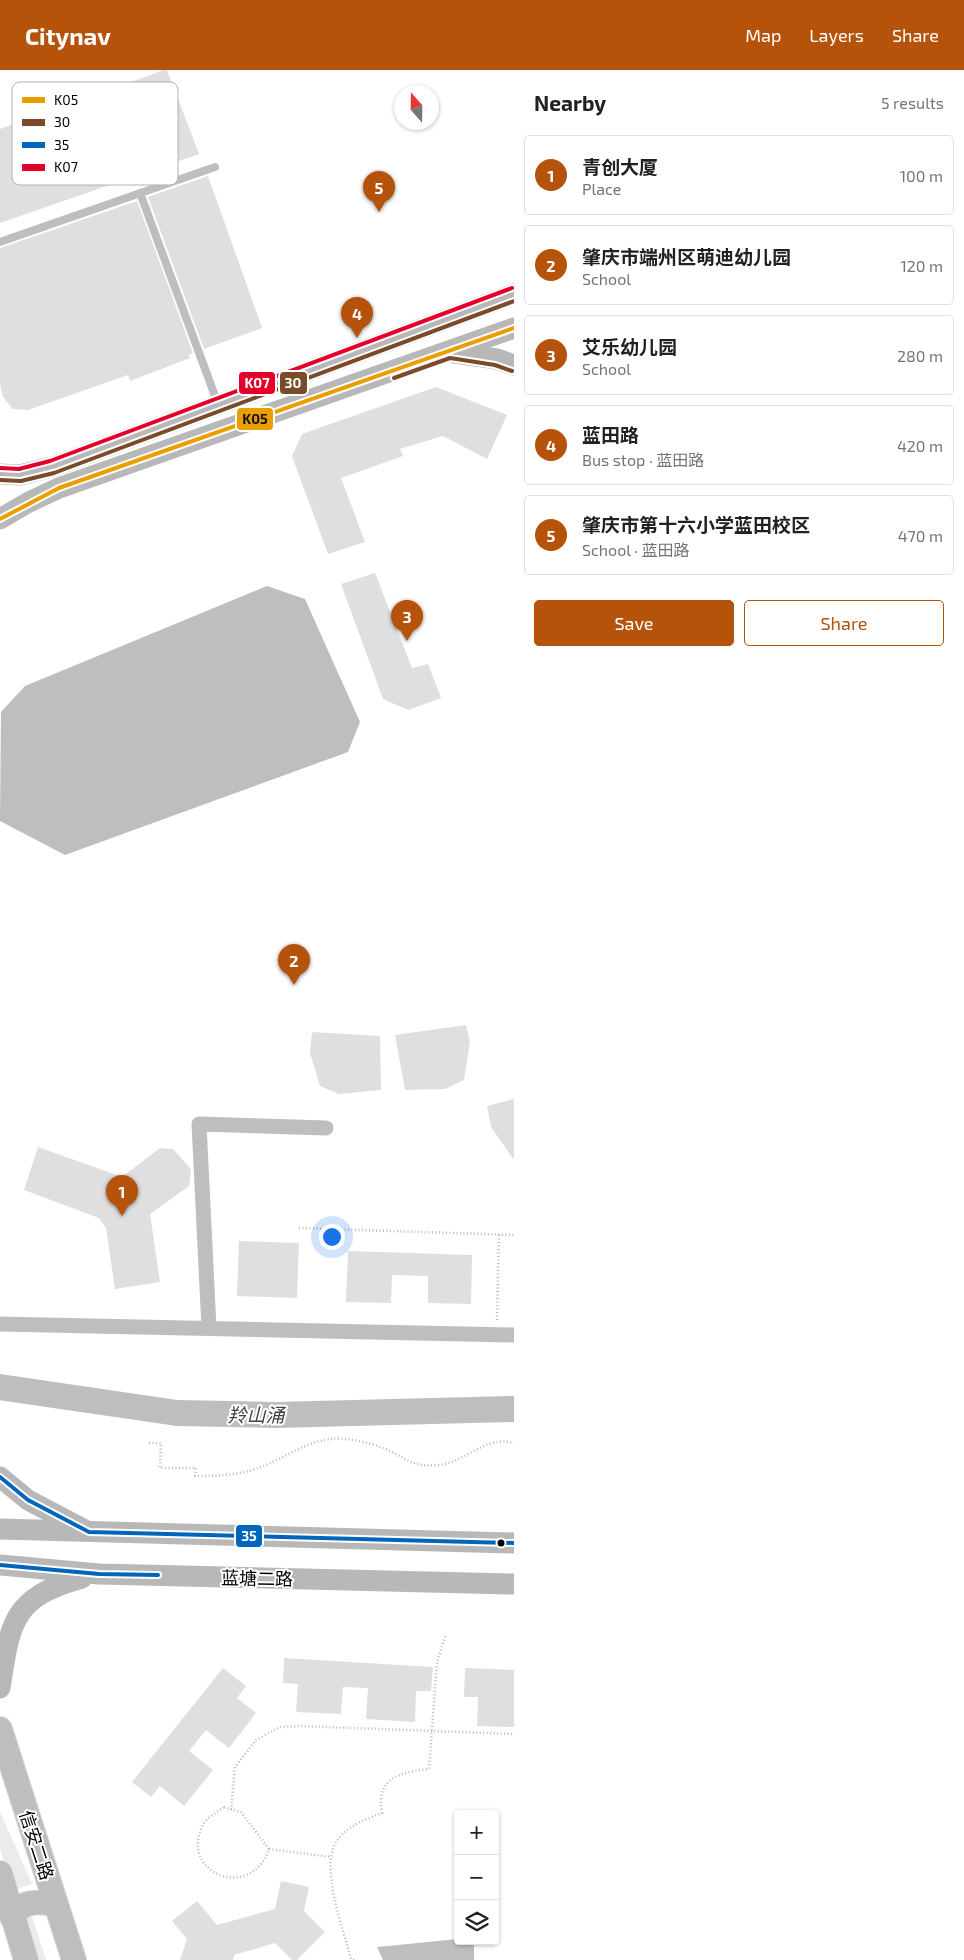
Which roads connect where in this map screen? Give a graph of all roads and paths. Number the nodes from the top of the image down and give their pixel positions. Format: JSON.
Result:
{"nodes":[{"id":1,"x":215,"y":166,"type":"dead end"},
{"id":2,"x":178,"y":179,"type":"edge"},
{"id":3,"x":162,"y":185,"type":"edge"},
{"id":4,"x":140,"y":193,"type":"junction"},
{"id":5,"x":0,"y":242,"type":"edge"},
{"id":6,"x":514,"y":294,"type":"edge"},
{"id":7,"x":514,"y":328,"type":"edge"},
{"id":8,"x":449,"y":352,"type":"junction"},
{"id":9,"x":514,"y":365,"type":"edge"},
{"id":10,"x":218,"y":405,"type":"junction"},
{"id":11,"x":0,"y":474,"type":"edge"},
{"id":12,"x":0,"y":519,"type":"edge"},
{"id":13,"x":326,"y":1128,"type":"dead end"},
{"id":14,"x":299,"y":1228,"type":"dead end"},
{"id":15,"x":499,"y":1234,"type":"junction"},
{"id":16,"x":514,"y":1235,"type":"edge"},
{"id":17,"x":0,"y":1324,"type":"edge"},
{"id":18,"x":209,"y":1328,"type":"junction"},
{"id":19,"x":496,"y":1335,"type":"junction"},
{"id":20,"x":514,"y":1335,"type":"edge"},
{"id":21,"x":149,"y":1443,"type":"dead end"},
{"id":22,"x":514,"y":1444,"type":"edge"},
{"id":23,"x":0,"y":1477,"type":"edge"},
{"id":24,"x":0,"y":1529,"type":"edge"},
{"id":25,"x":89,"y":1532,"type":"junction"},
{"id":26,"x":514,"y":1542,"type":"edge"},
{"id":27,"x":0,"y":1565,"type":"edge"},
{"id":28,"x":99,"y":1574,"type":"junction"},
{"id":29,"x":514,"y":1584,"type":"edge"},
{"id":30,"x":446,"y":1634,"type":"dead end"},
{"id":31,"x":0,"y":1688,"type":"edge"},
{"id":32,"x":0,"y":1729,"type":"edge"},
{"id":33,"x":432,"y":1731,"type":"junction"},
{"id":34,"x":514,"y":1734,"type":"edge"},
{"id":35,"x":231,"y":1810,"type":"junction"},
{"id":36,"x":269,"y":1849,"type":"junction"},
{"id":37,"x":331,"y":1857,"type":"junction"},
{"id":38,"x":0,"y":1873,"type":"edge"},
{"id":39,"x":56,"y":1904,"type":"junction"},
{"id":40,"x":12,"y":1917,"type":"junction"},
{"id":41,"x":26,"y":1960,"type":"edge"},
{"id":42,"x":74,"y":1960,"type":"edge"},
{"id":43,"x":354,"y":1960,"type":"edge"}],
"edges":[{"from":1,"to":2,"type":"lane"},
{"from":3,"to":4,"type":"lane"},
{"from":4,"to":5,"type":"lane"},
{"from":4,"to":10,"type":"lane"},
{"from":6,"to":10,"type":"main road"},
{"from":7,"to":8,"type":"main road"},
{"from":8,"to":9,"type":"main road"},
{"from":8,"to":12,"type":"main road"},
{"from":10,"to":11,"type":"main road"},
{"from":13,"to":18,"type":"street"},
{"from":14,"to":15,"type":"path"},
{"from":15,"to":16,"type":"path"},
{"from":15,"to":19,"type":"path"},
{"from":17,"to":18,"type":"street"},
{"from":18,"to":19,"type":"street"},
{"from":19,"to":20,"type":"street"},
{"from":21,"to":22,"type":"path"},
{"from":23,"to":25,"type":"main road"},
{"from":24,"to":25,"type":"main road"},
{"from":25,"to":26,"type":"main road"},
{"from":27,"to":28,"type":"main road","name":"蓝塘二路"},
{"from":28,"to":29,"type":"main road","name":"蓝塘二路"},
{"from":28,"to":31,"type":"main road"},
{"from":30,"to":33,"type":"path"},
{"from":32,"to":39,"type":"main road","name":"信安二路"},
{"from":33,"to":34,"type":"path"},
{"from":33,"to":35,"type":"path"},
{"from":33,"to":37,"type":"path"},
{"from":35,"to":36,"type":"path"},
{"from":35,"to":36,"type":"path"},
{"from":36,"to":37,"type":"path"},
{"from":37,"to":43,"type":"path"},
{"from":38,"to":40,"type":"main road"},
{"from":39,"to":40,"type":"main road"},
{"from":39,"to":42,"type":"main road","name":"信安二路"},
{"from":40,"to":41,"type":"main road"}]}
